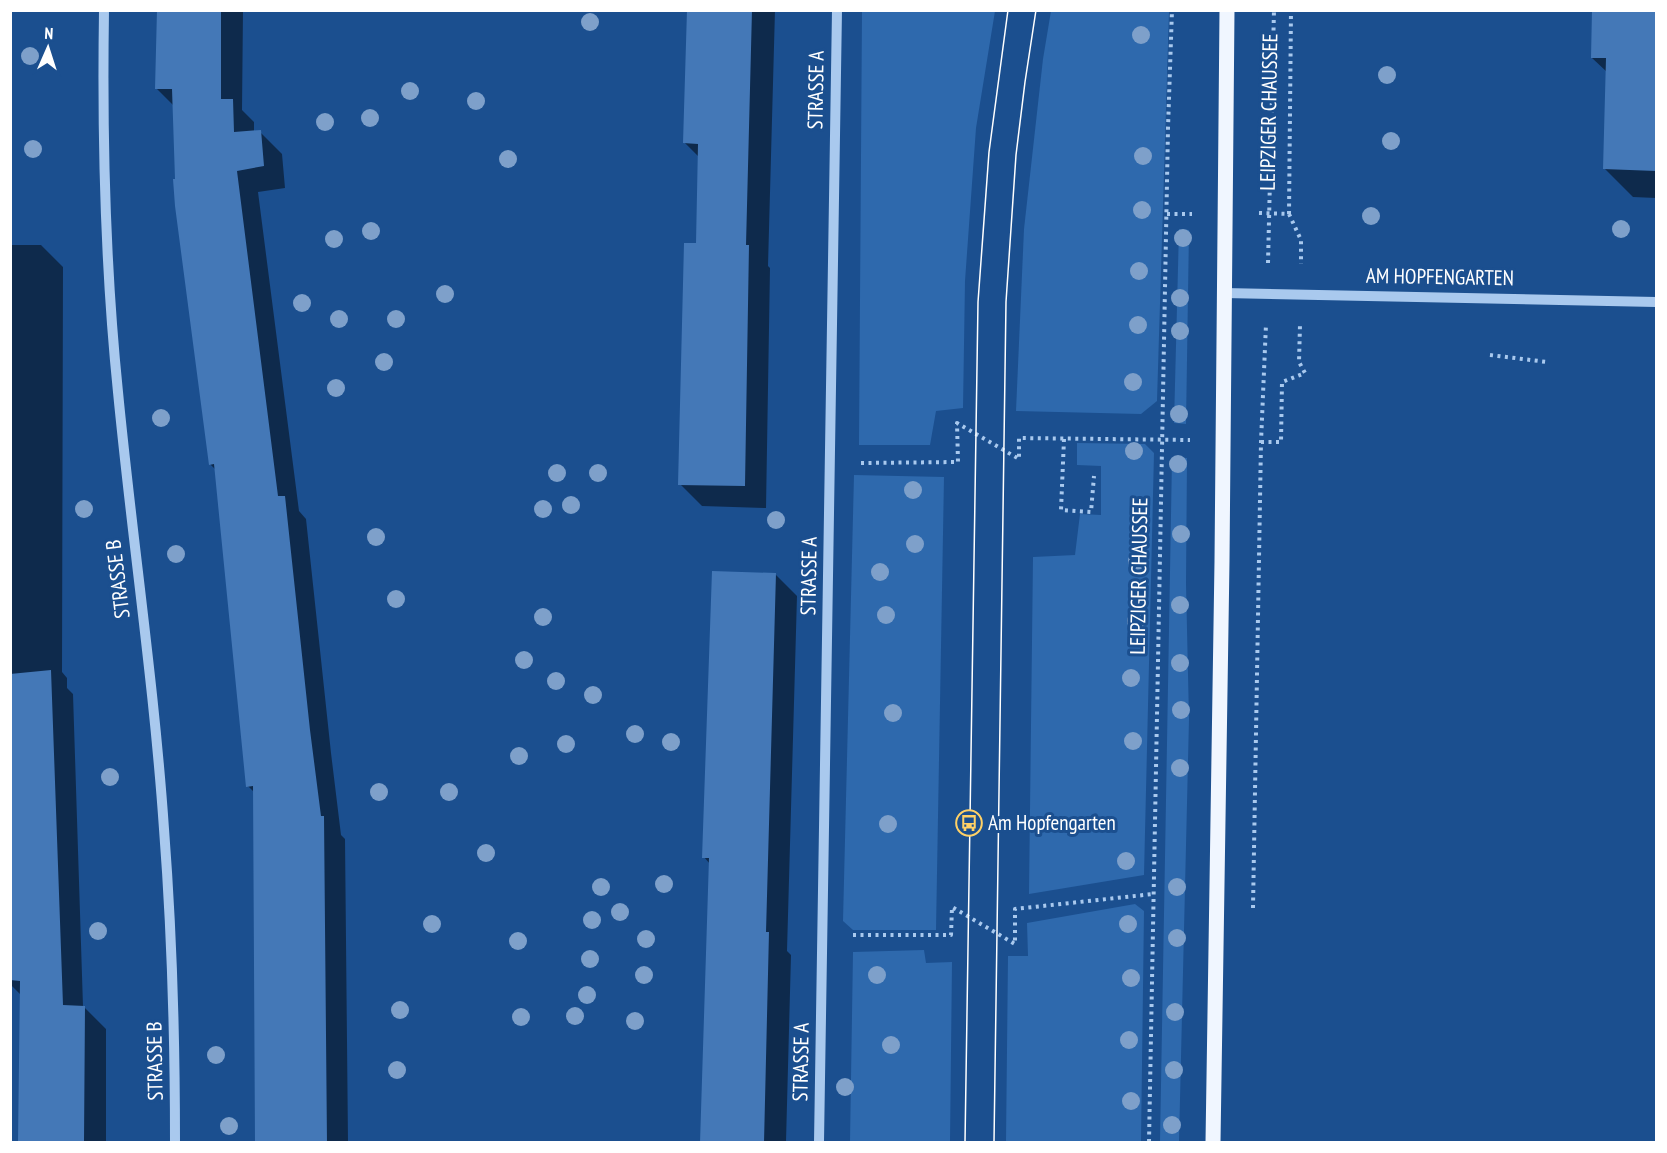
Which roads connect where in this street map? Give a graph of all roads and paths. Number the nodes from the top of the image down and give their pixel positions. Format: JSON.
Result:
{"nodes":[{"id":1,"x":104,"y":10,"type":"edge"},
{"id":2,"x":837,"y":10,"type":"edge"},
{"id":3,"x":1173,"y":10,"type":"edge"},
{"id":4,"x":1227,"y":10,"type":"edge"},
{"id":5,"x":1274,"y":10,"type":"edge"},
{"id":6,"x":1292,"y":10,"type":"edge"},
{"id":7,"x":1268,"y":213,"type":"dead end"},
{"id":8,"x":1289,"y":214,"type":"dead end"},
{"id":9,"x":1224,"y":293,"type":"junction"},
{"id":10,"x":1656,"y":302,"type":"edge"},
{"id":11,"x":1490,"y":355,"type":"dead end"},
{"id":12,"x":1547,"y":362,"type":"dead end"},
{"id":13,"x":1305,"y":373,"type":"dead end"},
{"id":14,"x":1064,"y":439,"type":"junction"},
{"id":15,"x":1163,"y":439,"type":"junction"},
{"id":16,"x":830,"y":463,"type":"junction"},
{"id":17,"x":1094,"y":476,"type":"dead end"},
{"id":18,"x":1153,"y":894,"type":"junction"},
{"id":19,"x":1253,"y":918,"type":"dead end"},
{"id":20,"x":822,"y":935,"type":"junction"},
{"id":21,"x":176,"y":1143,"type":"edge"},
{"id":22,"x":819,"y":1143,"type":"edge"},
{"id":23,"x":1149,"y":1143,"type":"edge"},
{"id":24,"x":1213,"y":1143,"type":"edge"}],
"edges":[{"from":1,"to":21,"type":"street","name":"STRASSE B"},
{"from":2,"to":16,"type":"street","name":"STRASSE A"},
{"from":3,"to":15,"type":"path","name":"LEIPZIGER CHAUSSEE"},
{"from":4,"to":9,"type":"main road","name":"LEIPZIGER CHAUSSEE"},
{"from":5,"to":7,"type":"path","name":"LEIPZIGER CHAUSSEE"},
{"from":6,"to":8,"type":"path","name":"LEIPZIGER CHAUSSEE"},
{"from":9,"to":10,"type":"street","name":"AM HOPFENGARTEN"},
{"from":9,"to":24,"type":"main road","name":"LEIPZIGER CHAUSSEE"},
{"from":11,"to":12,"type":"path"},
{"from":13,"to":19,"type":"path"},
{"from":14,"to":15,"type":"path"},
{"from":14,"to":16,"type":"path"},
{"from":14,"to":17,"type":"path"},
{"from":15,"to":18,"type":"path","name":"LEIPZIGER CHAUSSEE"},
{"from":16,"to":20,"type":"street","name":"STRASSE A"},
{"from":18,"to":20,"type":"path"},
{"from":18,"to":23,"type":"path","name":"LEIPZIGER CHAUSSEE"},
{"from":20,"to":22,"type":"street","name":"STRASSE A"}]}
